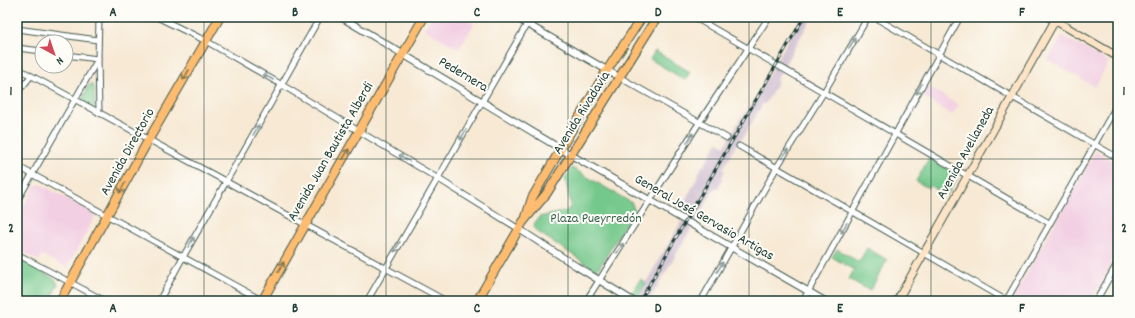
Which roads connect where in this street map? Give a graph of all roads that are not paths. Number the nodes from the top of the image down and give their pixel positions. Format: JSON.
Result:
{"nodes":[{"id":1,"x":84,"y":17,"type":"edge"},
{"id":2,"x":157,"y":17,"type":"edge"},
{"id":3,"x":220,"y":17,"type":"edge"},
{"id":4,"x":320,"y":17,"type":"edge"},
{"id":5,"x":341,"y":17,"type":"edge"},
{"id":6,"x":424,"y":17,"type":"edge"},
{"id":7,"x":515,"y":17,"type":"edge"},
{"id":8,"x":531,"y":17,"type":"edge"},
{"id":9,"x":642,"y":17,"type":"edge"},
{"id":10,"x":657,"y":17,"type":"edge"},
{"id":11,"x":694,"y":17,"type":"edge"},
{"id":12,"x":767,"y":17,"type":"edge"},
{"id":13,"x":868,"y":17,"type":"edge"},
{"id":14,"x":874,"y":17,"type":"edge"},
{"id":15,"x":960,"y":17,"type":"edge"},
{"id":16,"x":99,"y":18,"type":"edge"},
{"id":17,"x":1054,"y":18,"type":"edge"},
{"id":18,"x":527,"y":24,"type":"junction"},
{"id":19,"x":17,"y":29,"type":"edge"},
{"id":20,"x":98,"y":40,"type":"junction"},
{"id":21,"x":206,"y":41,"type":"junction"},
{"id":22,"x":17,"y":48,"type":"edge"},
{"id":23,"x":748,"y":49,"type":"junction"},
{"id":24,"x":34,"y":50,"type":"edge"},
{"id":25,"x":404,"y":53,"type":"junction"},
{"id":26,"x":74,"y":55,"type":"edge"},
{"id":27,"x":938,"y":55,"type":"junction"},
{"id":28,"x":1118,"y":56,"type":"edge"},
{"id":29,"x":98,"y":59,"type":"junction"},
{"id":30,"x":17,"y":68,"type":"edge"},
{"id":31,"x":608,"y":70,"type":"junction"},
{"id":32,"x":31,"y":76,"type":"junction"},
{"id":33,"x":619,"y":77,"type":"junction"},
{"id":34,"x":282,"y":85,"type":"junction"},
{"id":35,"x":17,"y":91,"type":"edge"},
{"id":36,"x":824,"y":92,"type":"junction"},
{"id":37,"x":1013,"y":97,"type":"junction"},
{"id":38,"x":74,"y":100,"type":"junction"},
{"id":39,"x":483,"y":101,"type":"junction"},
{"id":40,"x":1118,"y":103,"type":"edge"},
{"id":41,"x":99,"y":113,"type":"junction"},
{"id":42,"x":699,"y":123,"type":"junction"},
{"id":43,"x":358,"y":132,"type":"junction"},
{"id":44,"x":895,"y":134,"type":"junction"},
{"id":45,"x":727,"y":138,"type":"dead end"},
{"id":46,"x":149,"y":140,"type":"junction"},
{"id":47,"x":1094,"y":144,"type":"junction"},
{"id":48,"x":739,"y":146,"type":"dead end"},
{"id":49,"x":562,"y":149,"type":"junction"},
{"id":50,"x":571,"y":155,"type":"junction"},
{"id":51,"x":1118,"y":158,"type":"edge"},
{"id":52,"x":17,"y":166,"type":"edge"},
{"id":53,"x":777,"y":167,"type":"junction"},
{"id":54,"x":32,"y":174,"type":"junction"},
{"id":55,"x":968,"y":176,"type":"junction"},
{"id":56,"x":437,"y":178,"type":"junction"},
{"id":57,"x":225,"y":182,"type":"junction"},
{"id":58,"x":650,"y":200,"type":"junction"},
{"id":59,"x":17,"y":201,"type":"edge"},
{"id":60,"x":853,"y":212,"type":"junction"},
{"id":61,"x":107,"y":215,"type":"junction"},
{"id":62,"x":525,"y":220,"type":"junction"},
{"id":63,"x":1049,"y":223,"type":"junction"},
{"id":64,"x":305,"y":224,"type":"junction"},
{"id":65,"x":520,"y":229,"type":"junction"},
{"id":66,"x":732,"y":247,"type":"junction"},
{"id":67,"x":925,"y":252,"type":"junction"},
{"id":68,"x":17,"y":254,"type":"edge"},
{"id":69,"x":183,"y":257,"type":"junction"},
{"id":70,"x":1118,"y":263,"type":"edge"},
{"id":71,"x":385,"y":269,"type":"junction"},
{"id":72,"x":599,"y":280,"type":"junction"},
{"id":73,"x":70,"y":282,"type":"junction"},
{"id":74,"x":809,"y":292,"type":"junction"},
{"id":75,"x":60,"y":301,"type":"edge"},
{"id":76,"x":105,"y":301,"type":"edge"},
{"id":77,"x":159,"y":301,"type":"edge"},
{"id":78,"x":263,"y":301,"type":"edge"},
{"id":79,"x":367,"y":301,"type":"edge"},
{"id":80,"x":446,"y":301,"type":"edge"},
{"id":81,"x":477,"y":301,"type":"edge"},
{"id":82,"x":586,"y":301,"type":"edge"},
{"id":83,"x":633,"y":301,"type":"edge"},
{"id":84,"x":700,"y":301,"type":"edge"},
{"id":85,"x":804,"y":301,"type":"edge"},
{"id":86,"x":825,"y":301,"type":"edge"},
{"id":87,"x":897,"y":301,"type":"edge"},
{"id":88,"x":1006,"y":301,"type":"edge"},
{"id":89,"x":1096,"y":301,"type":"edge"}],
"edges":[{"from":1,"to":16,"type":"street"},
{"from":2,"to":21,"type":"street"},
{"from":3,"to":21,"type":"main road","name":"Avenida Directorio"},
{"from":4,"to":34,"type":"street"},
{"from":5,"to":25,"type":"street","name":"Pedernera"},
{"from":6,"to":25,"type":"main road","name":"Avenida Juan Bautista Alberdi"},
{"from":7,"to":18,"type":"street"},
{"from":8,"to":18,"type":"street"},
{"from":9,"to":31,"type":"main road","name":"Avenida Rivadavia"},
{"from":10,"to":33,"type":"main road","name":"Avenida Rivadavia"},
{"from":11,"to":23,"type":"street"},
{"from":12,"to":23,"type":"street"},
{"from":36,"to":13,"type":"street","one_way":true},
{"from":14,"to":27,"type":"street"},
{"from":15,"to":27,"type":"street"},
{"from":16,"to":20,"type":"street"},
{"from":17,"to":28,"type":"main road"},
{"from":17,"to":37,"type":"main road","name":"Avenida Avellaneda"},
{"from":18,"to":31,"type":"street"},
{"from":18,"to":39,"type":"street"},
{"from":19,"to":20,"type":"street"},
{"from":20,"to":29,"type":"street"},
{"from":34,"to":21,"type":"street","one_way":true},
{"from":21,"to":46,"type":"main road","name":"Avenida Directorio","one_way":true},
{"from":22,"to":24,"type":"street"},
{"from":23,"to":36,"type":"street"},
{"from":23,"to":42,"type":"street"},
{"from":25,"to":39,"type":"street","name":"Pedernera"},
{"from":25,"to":43,"type":"main road","name":"Avenida Juan Bautista Alberdi"},
{"from":26,"to":29,"type":"street"},
{"from":27,"to":37,"type":"street"},
{"from":27,"to":44,"type":"street","one_way":true},
{"from":29,"to":38,"type":"street"},
{"from":29,"to":41,"type":"street"},
{"from":30,"to":32,"type":"street"},
{"from":31,"to":33,"type":"street"},
{"from":31,"to":49,"type":"main road","name":"Avenida Rivadavia"},
{"from":32,"to":35,"type":"street"},
{"from":32,"to":38,"type":"street"},
{"from":33,"to":42,"type":"street"},
{"from":33,"to":50,"type":"main road","name":"Avenida Rivadavia"},
{"from":34,"to":43,"type":"street"},
{"from":57,"to":34,"type":"street","one_way":true},
{"from":36,"to":44,"type":"street"},
{"from":53,"to":36,"type":"street","one_way":true},
{"from":37,"to":47,"type":"street"},
{"from":37,"to":55,"type":"main road","name":"Avenida Avellaneda"},
{"from":38,"to":41,"type":"street"},
{"from":38,"to":54,"type":"street"},
{"from":39,"to":49,"type":"street","name":"Pedernera"},
{"from":39,"to":56,"type":"street","one_way":true},
{"from":40,"to":47,"type":"street"},
{"from":41,"to":46,"type":"street"},
{"from":42,"to":45,"type":"street"},
{"from":58,"to":42,"type":"street","one_way":true},
{"from":56,"to":43,"type":"street","one_way":true},
{"from":64,"to":43,"type":"main road","name":"Avenida Juan Bautista Alberdi","one_way":true},
{"from":44,"to":55,"type":"street"},
{"from":44,"to":60,"type":"street"},
{"from":46,"to":57,"type":"street"},
{"from":46,"to":61,"type":"main road","name":"Avenida Directorio","one_way":true},
{"from":47,"to":51,"type":"street"},
{"from":47,"to":63,"type":"street"},
{"from":48,"to":53,"type":"street"},
{"from":49,"to":50,"type":"street","name":"Pedernera"},
{"from":49,"to":62,"type":"main road","name":"Avenida Rivadavia"},
{"from":50,"to":58,"type":"street","name":"General José Gervasio Artigas"},
{"from":50,"to":62,"type":"main road","name":"Avenida Rivadavia"},
{"from":52,"to":54,"type":"street"},
{"from":53,"to":60,"type":"street"},
{"from":53,"to":66,"type":"street"},
{"from":54,"to":59,"type":"street"},
{"from":54,"to":61,"type":"street"},
{"from":55,"to":63,"type":"street"},
{"from":55,"to":67,"type":"main road","name":"Avenida Avellaneda"},
{"from":56,"to":65,"type":"street"},
{"from":56,"to":71,"type":"street","one_way":true},
{"from":57,"to":64,"type":"street"},
{"from":69,"to":57,"type":"street","one_way":true},
{"from":58,"to":66,"type":"street","name":"General José Gervasio Artigas"},
{"from":72,"to":58,"type":"street","one_way":true},
{"from":60,"to":67,"type":"street"},
{"from":60,"to":74,"type":"street","one_way":true},
{"from":61,"to":69,"type":"street"},
{"from":61,"to":73,"type":"main road","name":"Avenida Directorio"},
{"from":62,"to":65,"type":"main road","name":"Avenida Rivadavia"},
{"from":63,"to":88,"type":"street"},
{"from":64,"to":71,"type":"street"},
{"from":78,"to":64,"type":"main road","name":"Avenida Juan Bautista Alberdi","one_way":true},
{"from":65,"to":72,"type":"street"},
{"from":65,"to":81,"type":"main road","name":"Avenida Rivadavia"},
{"from":66,"to":74,"type":"street","name":"General José Gervasio Artigas"},
{"from":84,"to":66,"type":"street","one_way":true},
{"from":67,"to":87,"type":"main road","name":"Avenida Avellaneda"},
{"from":67,"to":88,"type":"street"},
{"from":68,"to":73,"type":"street"},
{"from":69,"to":77,"type":"street"},
{"from":69,"to":78,"type":"street"},
{"from":70,"to":89,"type":"street"},
{"from":71,"to":79,"type":"street"},
{"from":71,"to":80,"type":"street"},
{"from":72,"to":82,"type":"street"},
{"from":72,"to":83,"type":"street"},
{"from":73,"to":75,"type":"main road","name":"Avenida Directorio"},
{"from":73,"to":76,"type":"street"},
{"from":74,"to":85,"type":"street"},
{"from":74,"to":86,"type":"street","name":"General José Gervasio Artigas"}]}
